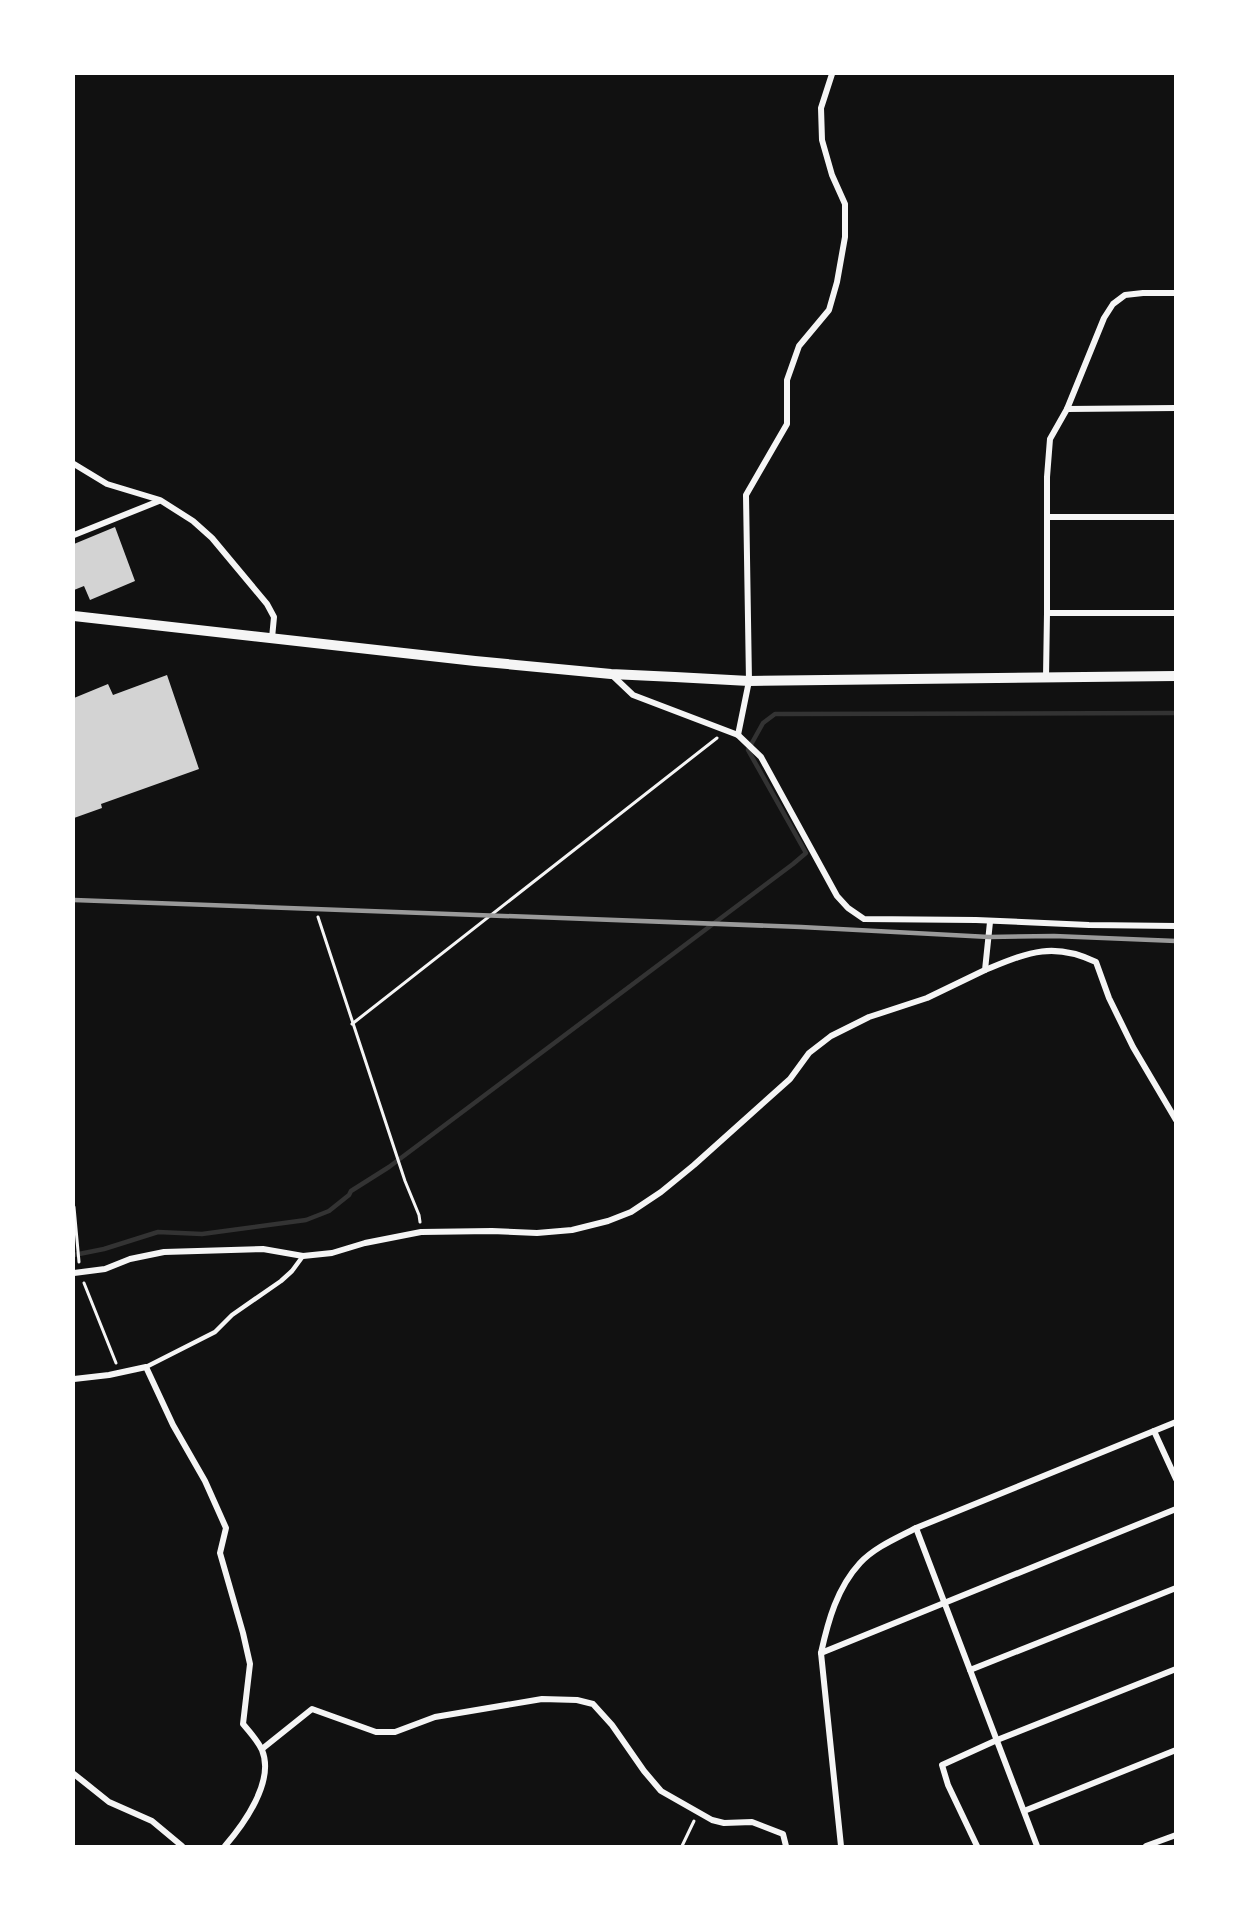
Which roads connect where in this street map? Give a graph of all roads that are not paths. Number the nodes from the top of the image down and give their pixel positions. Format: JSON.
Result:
{"nodes":[{"id":1,"x":832,"y":74,"type":"edge"},
{"id":2,"x":1176,"y":293,"type":"edge"},
{"id":3,"x":1176,"y":408,"type":"edge"},
{"id":4,"x":1067,"y":409,"type":"junction"},
{"id":5,"x":74,"y":465,"type":"edge"},
{"id":6,"x":160,"y":500,"type":"junction"},
{"id":7,"x":1047,"y":517,"type":"junction"},
{"id":8,"x":1176,"y":517,"type":"edge"},
{"id":9,"x":74,"y":536,"type":"edge"},
{"id":10,"x":1047,"y":613,"type":"junction"},
{"id":11,"x":1176,"y":613,"type":"edge"},
{"id":12,"x":74,"y":616,"type":"edge"},
{"id":13,"x":272,"y":638,"type":"junction"},
{"id":14,"x":611,"y":674,"type":"junction"},
{"id":15,"x":1176,"y":676,"type":"edge"},
{"id":16,"x":1046,"y":677,"type":"junction"},
{"id":17,"x":749,"y":681,"type":"junction"},
{"id":18,"x":738,"y":735,"type":"junction"},
{"id":19,"x":990,"y":922,"type":"junction"},
{"id":20,"x":1176,"y":926,"type":"edge"},
{"id":21,"x":985,"y":970,"type":"junction"},
{"id":22,"x":1176,"y":1120,"type":"edge"},
{"id":23,"x":303,"y":1256,"type":"junction"},
{"id":24,"x":77,"y":1272,"type":"edge"},
{"id":25,"x":147,"y":1366,"type":"junction"},
{"id":26,"x":74,"y":1379,"type":"edge"},
{"id":27,"x":1176,"y":1422,"type":"edge"},
{"id":28,"x":1154,"y":1431,"type":"junction"},
{"id":29,"x":1176,"y":1479,"type":"edge"},
{"id":30,"x":1176,"y":1509,"type":"edge"},
{"id":31,"x":916,"y":1528,"type":"junction"},
{"id":32,"x":1176,"y":1588,"type":"edge"},
{"id":33,"x":944,"y":1602,"type":"junction"},
{"id":34,"x":820,"y":1653,"type":"junction"},
{"id":35,"x":1176,"y":1669,"type":"edge"},
{"id":36,"x":970,"y":1670,"type":"junction"},
{"id":37,"x":997,"y":1740,"type":"junction"},
{"id":38,"x":262,"y":1749,"type":"junction"},
{"id":39,"x":1176,"y":1750,"type":"edge"},
{"id":40,"x":74,"y":1774,"type":"edge"},
{"id":41,"x":1024,"y":1810,"type":"junction"},
{"id":42,"x":1176,"y":1835,"type":"edge"},
{"id":43,"x":182,"y":1846,"type":"edge"},
{"id":44,"x":225,"y":1846,"type":"edge"},
{"id":45,"x":786,"y":1846,"type":"edge"},
{"id":46,"x":841,"y":1846,"type":"edge"},
{"id":47,"x":977,"y":1846,"type":"edge"},
{"id":48,"x":1038,"y":1846,"type":"edge"},
{"id":49,"x":1146,"y":1846,"type":"edge"}],
"edges":[{"from":1,"to":17,"type":"street"},
{"from":2,"to":4,"type":"street"},
{"from":3,"to":4,"type":"street"},
{"from":4,"to":7,"type":"street"},
{"from":5,"to":6,"type":"street"},
{"from":6,"to":9,"type":"street"},
{"from":6,"to":13,"type":"street"},
{"from":7,"to":8,"type":"street"},
{"from":7,"to":10,"type":"street"},
{"from":10,"to":11,"type":"street"},
{"from":10,"to":16,"type":"street"},
{"from":12,"to":13,"type":"street"},
{"from":13,"to":14,"type":"street"},
{"from":14,"to":17,"type":"street"},
{"from":14,"to":18,"type":"street"},
{"from":15,"to":16,"type":"street"},
{"from":16,"to":17,"type":"street"},
{"from":17,"to":18,"type":"street"},
{"from":18,"to":19,"type":"street"},
{"from":19,"to":20,"type":"street"},
{"from":19,"to":21,"type":"street"},
{"from":21,"to":22,"type":"street"},
{"from":21,"to":23,"type":"street"},
{"from":23,"to":24,"type":"street"},
{"from":23,"to":25,"type":"lane"},
{"from":25,"to":26,"type":"street"},
{"from":25,"to":38,"type":"street"},
{"from":27,"to":28,"type":"street"},
{"from":28,"to":29,"type":"street"},
{"from":28,"to":31,"type":"street"},
{"from":30,"to":33,"type":"street"},
{"from":31,"to":33,"type":"street"},
{"from":31,"to":34,"type":"street"},
{"from":32,"to":36,"type":"street"},
{"from":33,"to":34,"type":"street"},
{"from":33,"to":36,"type":"street"},
{"from":34,"to":46,"type":"street"},
{"from":35,"to":37,"type":"street"},
{"from":36,"to":37,"type":"street"},
{"from":37,"to":41,"type":"street"},
{"from":37,"to":47,"type":"street"},
{"from":38,"to":44,"type":"street"},
{"from":38,"to":45,"type":"street"},
{"from":39,"to":41,"type":"street"},
{"from":40,"to":43,"type":"street"},
{"from":41,"to":48,"type":"street"},
{"from":42,"to":49,"type":"street"}]}
